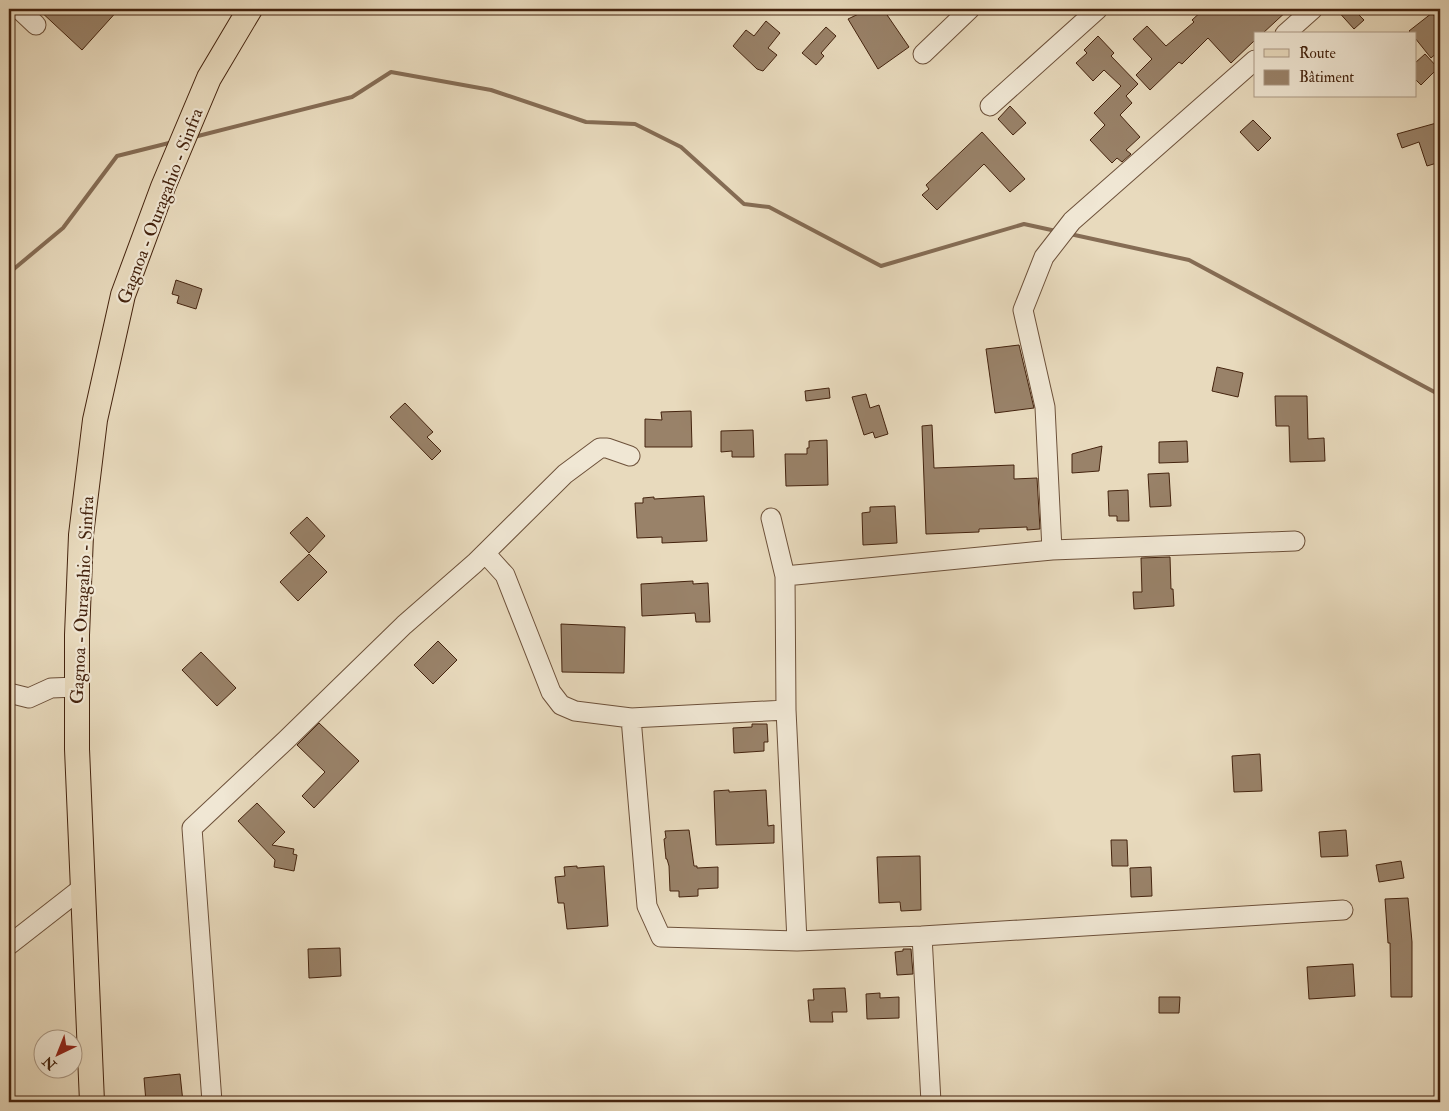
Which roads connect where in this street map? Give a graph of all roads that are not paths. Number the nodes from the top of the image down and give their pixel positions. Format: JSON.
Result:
{"nodes":[{"id":1,"x":19,"y":9,"type":"edge"},
{"id":2,"x":250,"y":9,"type":"edge"},
{"id":3,"x":970,"y":9,"type":"edge"},
{"id":4,"x":1098,"y":9,"type":"edge"},
{"id":5,"x":1313,"y":9,"type":"edge"},
{"id":6,"x":36,"y":25,"type":"dead end"},
{"id":7,"x":1287,"y":32,"type":"edge"},
{"id":8,"x":923,"y":54,"type":"dead end"},
{"id":9,"x":1254,"y":61,"type":"edge"},
{"id":10,"x":990,"y":106,"type":"dead end"},
{"id":11,"x":630,"y":456,"type":"dead end"},
{"id":12,"x":771,"y":518,"type":"dead end"},
{"id":13,"x":1295,"y":541,"type":"dead end"},
{"id":14,"x":1052,"y":550,"type":"junction"},
{"id":15,"x":485,"y":553,"type":"junction"},
{"id":16,"x":785,"y":576,"type":"junction"},
{"id":17,"x":76,"y":687,"type":"junction"},
{"id":18,"x":9,"y":694,"type":"edge"},
{"id":19,"x":786,"y":710,"type":"junction"},
{"id":20,"x":631,"y":718,"type":"junction"},
{"id":21,"x":82,"y":888,"type":"junction"},
{"id":22,"x":1342,"y":910,"type":"dead end"},
{"id":23,"x":922,"y":936,"type":"junction"},
{"id":24,"x":796,"y":941,"type":"junction"},
{"id":25,"x":9,"y":945,"type":"edge"},
{"id":26,"x":92,"y":1102,"type":"edge"},
{"id":27,"x":212,"y":1102,"type":"edge"},
{"id":28,"x":931,"y":1102,"type":"edge"}],
"edges":[{"from":1,"to":6,"type":"street"},
{"from":2,"to":17,"type":"main road","name":"Gagnoa - Ouragahio - Sinfra"},
{"from":3,"to":8,"type":"street"},
{"from":4,"to":10,"type":"street"},
{"from":5,"to":7,"type":"street"},
{"from":9,"to":14,"type":"street"},
{"from":11,"to":15,"type":"street"},
{"from":12,"to":16,"type":"street"},
{"from":13,"to":14,"type":"street"},
{"from":14,"to":16,"type":"street"},
{"from":15,"to":20,"type":"street"},
{"from":15,"to":27,"type":"street"},
{"from":16,"to":19,"type":"street"},
{"from":17,"to":18,"type":"street"},
{"from":17,"to":21,"type":"main road","name":"Gagnoa - Ouragahio - Sinfra"},
{"from":19,"to":20,"type":"street"},
{"from":19,"to":24,"type":"street"},
{"from":20,"to":24,"type":"street"},
{"from":21,"to":25,"type":"street"},
{"from":21,"to":26,"type":"main road","name":"Gagnoa - Ouragahio - Sinfra"},
{"from":22,"to":23,"type":"street"},
{"from":23,"to":24,"type":"street"},
{"from":23,"to":28,"type":"street"}]}
